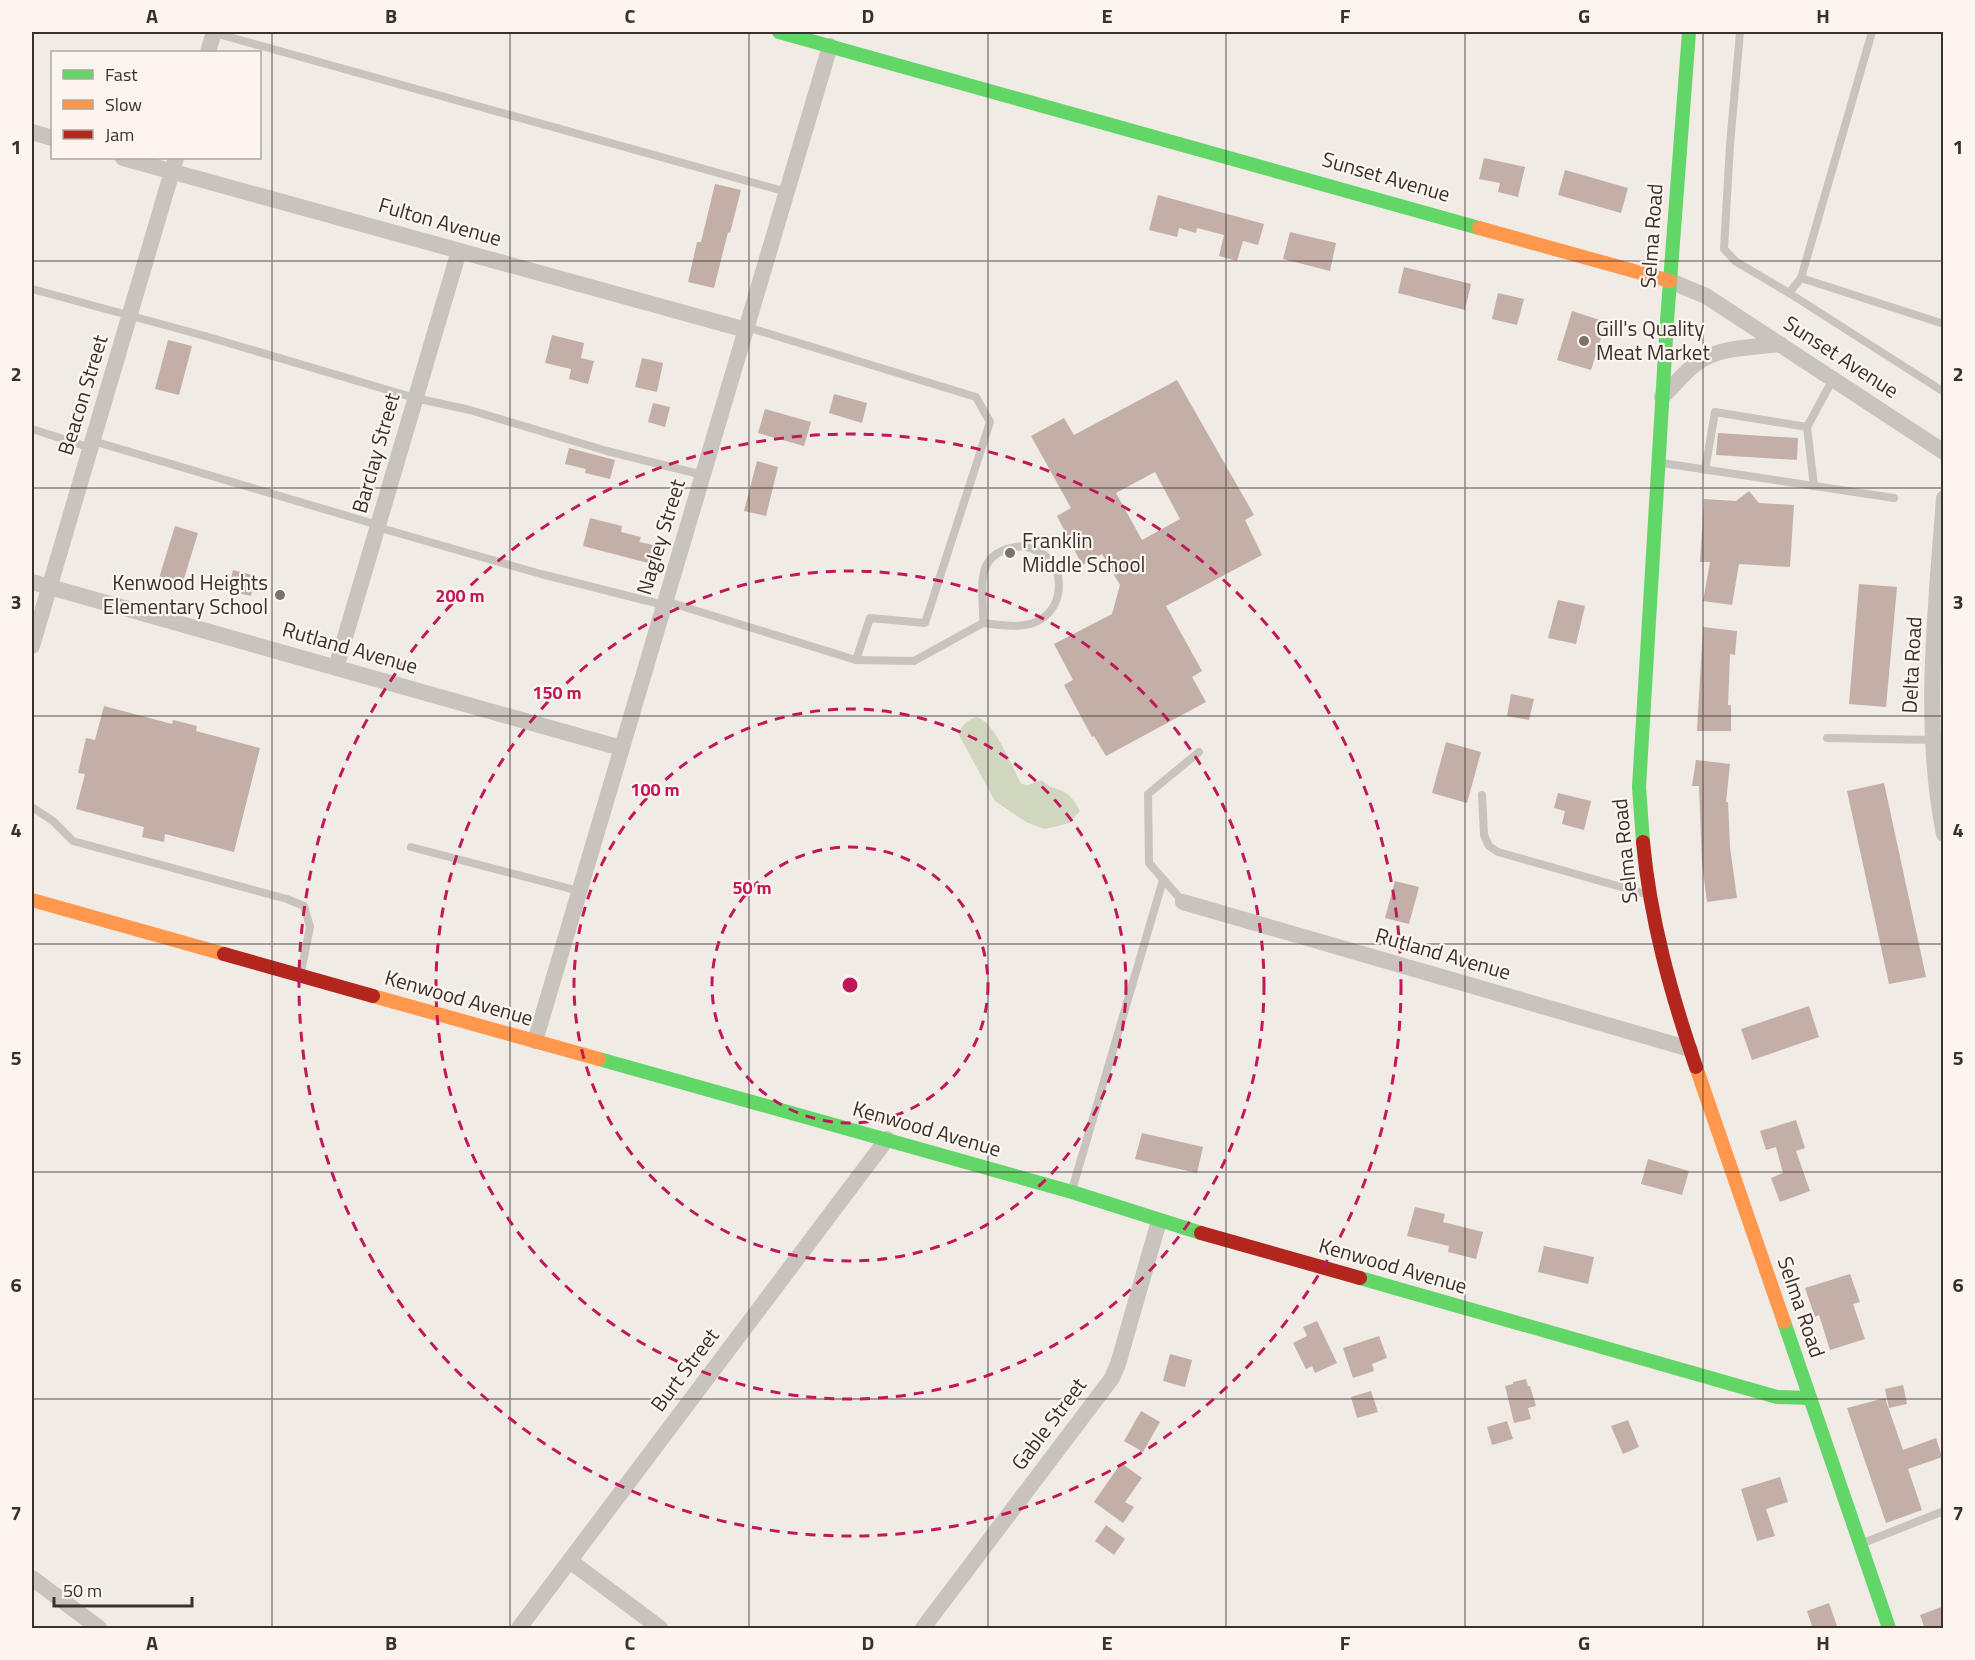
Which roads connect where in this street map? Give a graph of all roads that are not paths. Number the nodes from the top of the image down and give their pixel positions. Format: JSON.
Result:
{"nodes":[{"id":1,"x":211,"y":32,"type":"edge"},
{"id":2,"x":779,"y":32,"type":"edge"},
{"id":3,"x":1689,"y":32,"type":"edge"},
{"id":4,"x":1740,"y":32,"type":"edge"},
{"id":5,"x":1872,"y":32,"type":"edge"},
{"id":6,"x":830,"y":46,"type":"junction"},
{"id":7,"x":208,"y":51,"type":"edge"},
{"id":8,"x":32,"y":132,"type":"edge"},
{"id":9,"x":51,"y":138,"type":"edge"},
{"id":10,"x":132,"y":159,"type":"edge"},
{"id":11,"x":174,"y":164,"type":"edge"},
{"id":12,"x":787,"y":192,"type":"junction"},
{"id":13,"x":459,"y":251,"type":"junction"},
{"id":14,"x":1801,"y":278,"type":"junction"},
{"id":15,"x":1670,"y":281,"type":"junction"},
{"id":16,"x":32,"y":289,"type":"edge"},
{"id":17,"x":1789,"y":293,"type":"junction"},
{"id":18,"x":130,"y":315,"type":"junction"},
{"id":19,"x":1944,"y":324,"type":"edge"},
{"id":20,"x":746,"y":329,"type":"junction"},
{"id":21,"x":1780,"y":344,"type":"junction"},
{"id":22,"x":1833,"y":379,"type":"junction"},
{"id":23,"x":1944,"y":392,"type":"edge"},
{"id":24,"x":1662,"y":397,"type":"junction"},
{"id":25,"x":415,"y":398,"type":"junction"},
{"id":26,"x":1807,"y":427,"type":"junction"},
{"id":27,"x":32,"y":429,"type":"edge"},
{"id":28,"x":92,"y":445,"type":"junction"},
{"id":29,"x":1944,"y":452,"type":"edge"},
{"id":30,"x":1658,"y":463,"type":"junction"},
{"id":31,"x":1705,"y":470,"type":"junction"},
{"id":32,"x":703,"y":475,"type":"junction"},
{"id":33,"x":1814,"y":486,"type":"junction"},
{"id":34,"x":1894,"y":498,"type":"dead end"},
{"id":35,"x":1944,"y":498,"type":"edge"},
{"id":36,"x":378,"y":526,"type":"junction"},
{"id":37,"x":32,"y":582,"type":"edge"},
{"id":38,"x":49,"y":587,"type":"junction"},
{"id":39,"x":665,"y":603,"type":"junction"},
{"id":40,"x":982,"y":623,"type":"junction"},
{"id":41,"x":32,"y":645,"type":"edge"},
{"id":42,"x":856,"y":660,"type":"junction"},
{"id":43,"x":336,"y":668,"type":"junction"},
{"id":44,"x":1827,"y":738,"type":"dead end"},
{"id":45,"x":1932,"y":740,"type":"junction"},
{"id":46,"x":621,"y":748,"type":"junction"},
{"id":47,"x":1199,"y":752,"type":"dead end"},
{"id":48,"x":1482,"y":795,"type":"dead end"},
{"id":49,"x":32,"y":807,"type":"edge"},
{"id":50,"x":1944,"y":834,"type":"edge"},
{"id":51,"x":411,"y":847,"type":"dead end"},
{"id":52,"x":1163,"y":879,"type":"junction"},
{"id":53,"x":579,"y":891,"type":"junction"},
{"id":54,"x":1650,"y":895,"type":"junction"},
{"id":55,"x":32,"y":900,"type":"edge"},
{"id":56,"x":1183,"y":902,"type":"joint"},
{"id":57,"x":301,"y":975,"type":"junction"},
{"id":58,"x":535,"y":1041,"type":"junction"},
{"id":59,"x":1690,"y":1049,"type":"junction"},
{"id":60,"x":887,"y":1139,"type":"junction"},
{"id":61,"x":1072,"y":1192,"type":"junction"},
{"id":62,"x":1159,"y":1221,"type":"junction"},
{"id":63,"x":1810,"y":1398,"type":"junction"},
{"id":64,"x":1944,"y":1511,"type":"edge"},
{"id":65,"x":1860,"y":1544,"type":"junction"},
{"id":66,"x":570,"y":1561,"type":"junction"},
{"id":67,"x":32,"y":1578,"type":"edge"},
{"id":68,"x":99,"y":1629,"type":"edge"},
{"id":69,"x":519,"y":1629,"type":"edge"},
{"id":70,"x":660,"y":1629,"type":"edge"},
{"id":71,"x":923,"y":1629,"type":"edge"},
{"id":72,"x":1889,"y":1629,"type":"edge"}],
"edges":[{"from":1,"to":7,"type":"street"},
{"from":1,"to":12,"type":"lane"},
{"from":2,"to":6,"type":"street","name":"Sunset Avenue"},
{"from":3,"to":15,"type":"street","name":"Selma Road"},
{"from":4,"to":17,"type":"lane"},
{"from":5,"to":14,"type":"lane"},
{"from":6,"to":12,"type":"street","name":"Nagley Street"},
{"from":6,"to":15,"type":"street","name":"Sunset Avenue"},
{"from":8,"to":9,"type":"street"},
{"from":10,"to":11,"type":"street","name":"Fulton Avenue"},
{"from":11,"to":13,"type":"street","name":"Fulton Avenue"},
{"from":11,"to":18,"type":"street","name":"Beacon Street"},
{"from":12,"to":20,"type":"street","name":"Nagley Street"},
{"from":13,"to":20,"type":"street","name":"Fulton Avenue"},
{"from":13,"to":25,"type":"street","name":"Barclay Street"},
{"from":14,"to":17,"type":"lane"},
{"from":14,"to":19,"type":"lane"},
{"from":15,"to":21,"type":"street","name":"Sunset Avenue"},
{"from":15,"to":24,"type":"street","name":"Selma Road"},
{"from":16,"to":18,"type":"lane"},
{"from":17,"to":23,"type":"lane"},
{"from":18,"to":25,"type":"lane"},
{"from":18,"to":28,"type":"street","name":"Beacon Street"},
{"from":20,"to":32,"type":"street","name":"Nagley Street"},
{"from":20,"to":42,"type":"lane"},
{"from":21,"to":22,"type":"street","name":"Sunset Avenue"},
{"from":21,"to":24,"type":"street"},
{"from":22,"to":26,"type":"lane"},
{"from":22,"to":29,"type":"street","name":"Sunset Avenue"},
{"from":24,"to":30,"type":"street","name":"Selma Road"},
{"from":25,"to":32,"type":"lane"},
{"from":25,"to":36,"type":"street","name":"Barclay Street"},
{"from":26,"to":31,"type":"lane"},
{"from":26,"to":33,"type":"lane"},
{"from":27,"to":28,"type":"lane"},
{"from":28,"to":36,"type":"lane"},
{"from":28,"to":38,"type":"street","name":"Beacon Street"},
{"from":30,"to":31,"type":"lane"},
{"from":30,"to":54,"type":"street","name":"Selma Road"},
{"from":31,"to":33,"type":"lane"},
{"from":32,"to":39,"type":"street","name":"Nagley Street"},
{"from":33,"to":34,"type":"lane"},
{"from":35,"to":45,"type":"street","name":"Delta Road"},
{"from":36,"to":39,"type":"lane"},
{"from":36,"to":43,"type":"street","name":"Barclay Street"},
{"from":37,"to":38,"type":"street","name":"Rutland Avenue"},
{"from":38,"to":41,"type":"street","name":"Beacon Street"},
{"from":38,"to":43,"type":"street","name":"Rutland Avenue"},
{"from":39,"to":42,"type":"lane"},
{"from":39,"to":46,"type":"street","name":"Nagley Street"},
{"from":40,"to":40,"type":"lane"},
{"from":40,"to":42,"type":"lane"},
{"from":43,"to":46,"type":"street","name":"Rutland Avenue"},
{"from":44,"to":45,"type":"lane"},
{"from":45,"to":50,"type":"street","name":"Delta Road"},
{"from":46,"to":53,"type":"street","name":"Nagley Street"},
{"from":47,"to":52,"type":"lane"},
{"from":48,"to":54,"type":"lane"},
{"from":49,"to":57,"type":"lane"},
{"from":51,"to":53,"type":"lane"},
{"from":52,"to":56,"type":"lane"},
{"from":52,"to":61,"type":"lane"},
{"from":53,"to":58,"type":"street","name":"Nagley Street"},
{"from":54,"to":59,"type":"street","name":"Selma Road"},
{"from":55,"to":57,"type":"street","name":"Kenwood Avenue"},
{"from":56,"to":59,"type":"street","name":"Rutland Avenue"},
{"from":57,"to":58,"type":"street","name":"Kenwood Avenue"},
{"from":58,"to":60,"type":"street","name":"Kenwood Avenue"},
{"from":59,"to":63,"type":"street","name":"Selma Road"},
{"from":60,"to":61,"type":"street","name":"Kenwood Avenue"},
{"from":60,"to":66,"type":"street","name":"Burt Street"},
{"from":61,"to":62,"type":"street","name":"Kenwood Avenue"},
{"from":62,"to":63,"type":"street","name":"Kenwood Avenue"},
{"from":62,"to":71,"type":"street","name":"Gable Street"},
{"from":63,"to":65,"type":"street","name":"Selma Road"},
{"from":64,"to":65,"type":"lane"},
{"from":65,"to":72,"type":"street","name":"Selma Road"},
{"from":66,"to":69,"type":"street","name":"Burt Street"},
{"from":66,"to":70,"type":"street"},
{"from":67,"to":68,"type":"street"}]}
